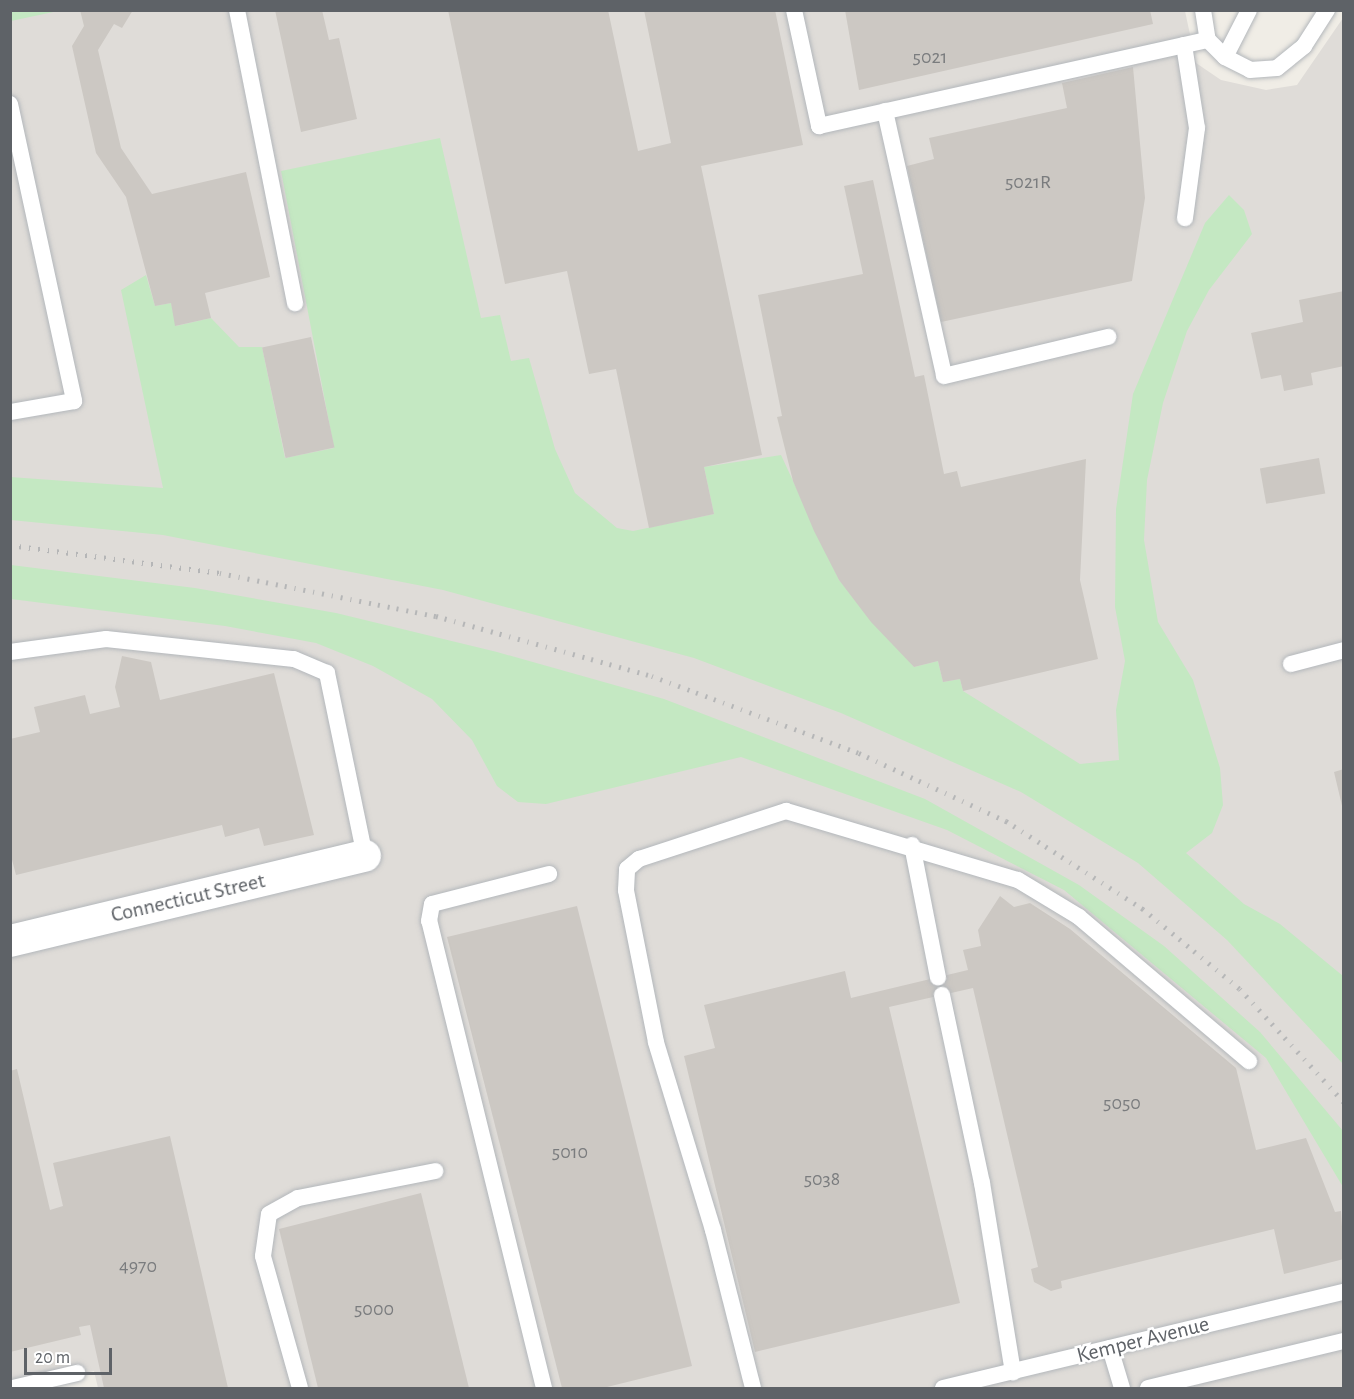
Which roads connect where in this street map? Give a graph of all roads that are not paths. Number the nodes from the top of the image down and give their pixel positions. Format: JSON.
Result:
{"nodes":[{"id":1,"x":237,"y":10,"type":"edge"},
{"id":2,"x":794,"y":10,"type":"edge"},
{"id":3,"x":1203,"y":10,"type":"edge"},
{"id":4,"x":1249,"y":10,"type":"edge"},
{"id":5,"x":1327,"y":10,"type":"edge"},
{"id":6,"x":1208,"y":40,"type":"junction"},
{"id":7,"x":1184,"y":45,"type":"junction"},
{"id":8,"x":1225,"y":57,"type":"junction"},
{"id":9,"x":10,"y":104,"type":"edge"},
{"id":10,"x":885,"y":111,"type":"junction"},
{"id":11,"x":13,"y":128,"type":"edge"},
{"id":12,"x":1185,"y":218,"type":"dead end"},
{"id":13,"x":296,"y":303,"type":"dead end"},
{"id":14,"x":1108,"y":337,"type":"dead end"},
{"id":15,"x":10,"y":412,"type":"edge"},
{"id":16,"x":1344,"y":650,"type":"edge"},
{"id":17,"x":10,"y":652,"type":"edge"},
{"id":18,"x":1291,"y":664,"type":"dead end"},
{"id":19,"x":912,"y":845,"type":"junction"},
{"id":20,"x":365,"y":856,"type":"joint"},
{"id":21,"x":549,"y":874,"type":"dead end"},
{"id":22,"x":10,"y":941,"type":"edge"},
{"id":23,"x":938,"y":977,"type":"dead end"},
{"id":24,"x":942,"y":995,"type":"dead end"},
{"id":25,"x":1249,"y":1061,"type":"dead end"},
{"id":26,"x":435,"y":1171,"type":"dead end"},
{"id":27,"x":1344,"y":1292,"type":"edge"},
{"id":28,"x":1344,"y":1341,"type":"edge"},
{"id":29,"x":1110,"y":1348,"type":"junction"},
{"id":30,"x":1013,"y":1372,"type":"junction"},
{"id":31,"x":77,"y":1373,"type":"dead end"},
{"id":32,"x":13,"y":1389,"type":"edge"},
{"id":33,"x":300,"y":1389,"type":"edge"},
{"id":34,"x":544,"y":1389,"type":"edge"},
{"id":35,"x":753,"y":1389,"type":"edge"},
{"id":36,"x":943,"y":1389,"type":"edge"},
{"id":37,"x":1122,"y":1389,"type":"edge"},
{"id":38,"x":1148,"y":1389,"type":"edge"}],
"edges":[{"from":1,"to":13,"type":"lane"},
{"from":2,"to":10,"type":"lane"},
{"from":3,"to":6,"type":"lane"},
{"from":4,"to":8,"type":"lane"},
{"from":5,"to":8,"type":"lane"},
{"from":6,"to":7,"type":"lane"},
{"from":6,"to":8,"type":"lane"},
{"from":7,"to":10,"type":"lane"},
{"from":7,"to":12,"type":"lane"},
{"from":9,"to":11,"type":"lane"},
{"from":10,"to":14,"type":"lane"},
{"from":11,"to":15,"type":"lane"},
{"from":16,"to":18,"type":"lane"},
{"from":17,"to":20,"type":"lane"},
{"from":19,"to":23,"type":"lane"},
{"from":19,"to":25,"type":"lane"},
{"from":19,"to":35,"type":"lane"},
{"from":20,"to":22,"type":"street","name":"Connecticut Street"},
{"from":21,"to":34,"type":"lane"},
{"from":24,"to":30,"type":"lane"},
{"from":26,"to":33,"type":"lane"},
{"from":27,"to":29,"type":"lane","name":"Kemper Avenue"},
{"from":28,"to":38,"type":"lane"},
{"from":29,"to":30,"type":"lane","name":"Kemper Avenue"},
{"from":29,"to":37,"type":"lane"},
{"from":30,"to":36,"type":"lane","name":"Kemper Avenue"},
{"from":31,"to":32,"type":"lane"}]}
